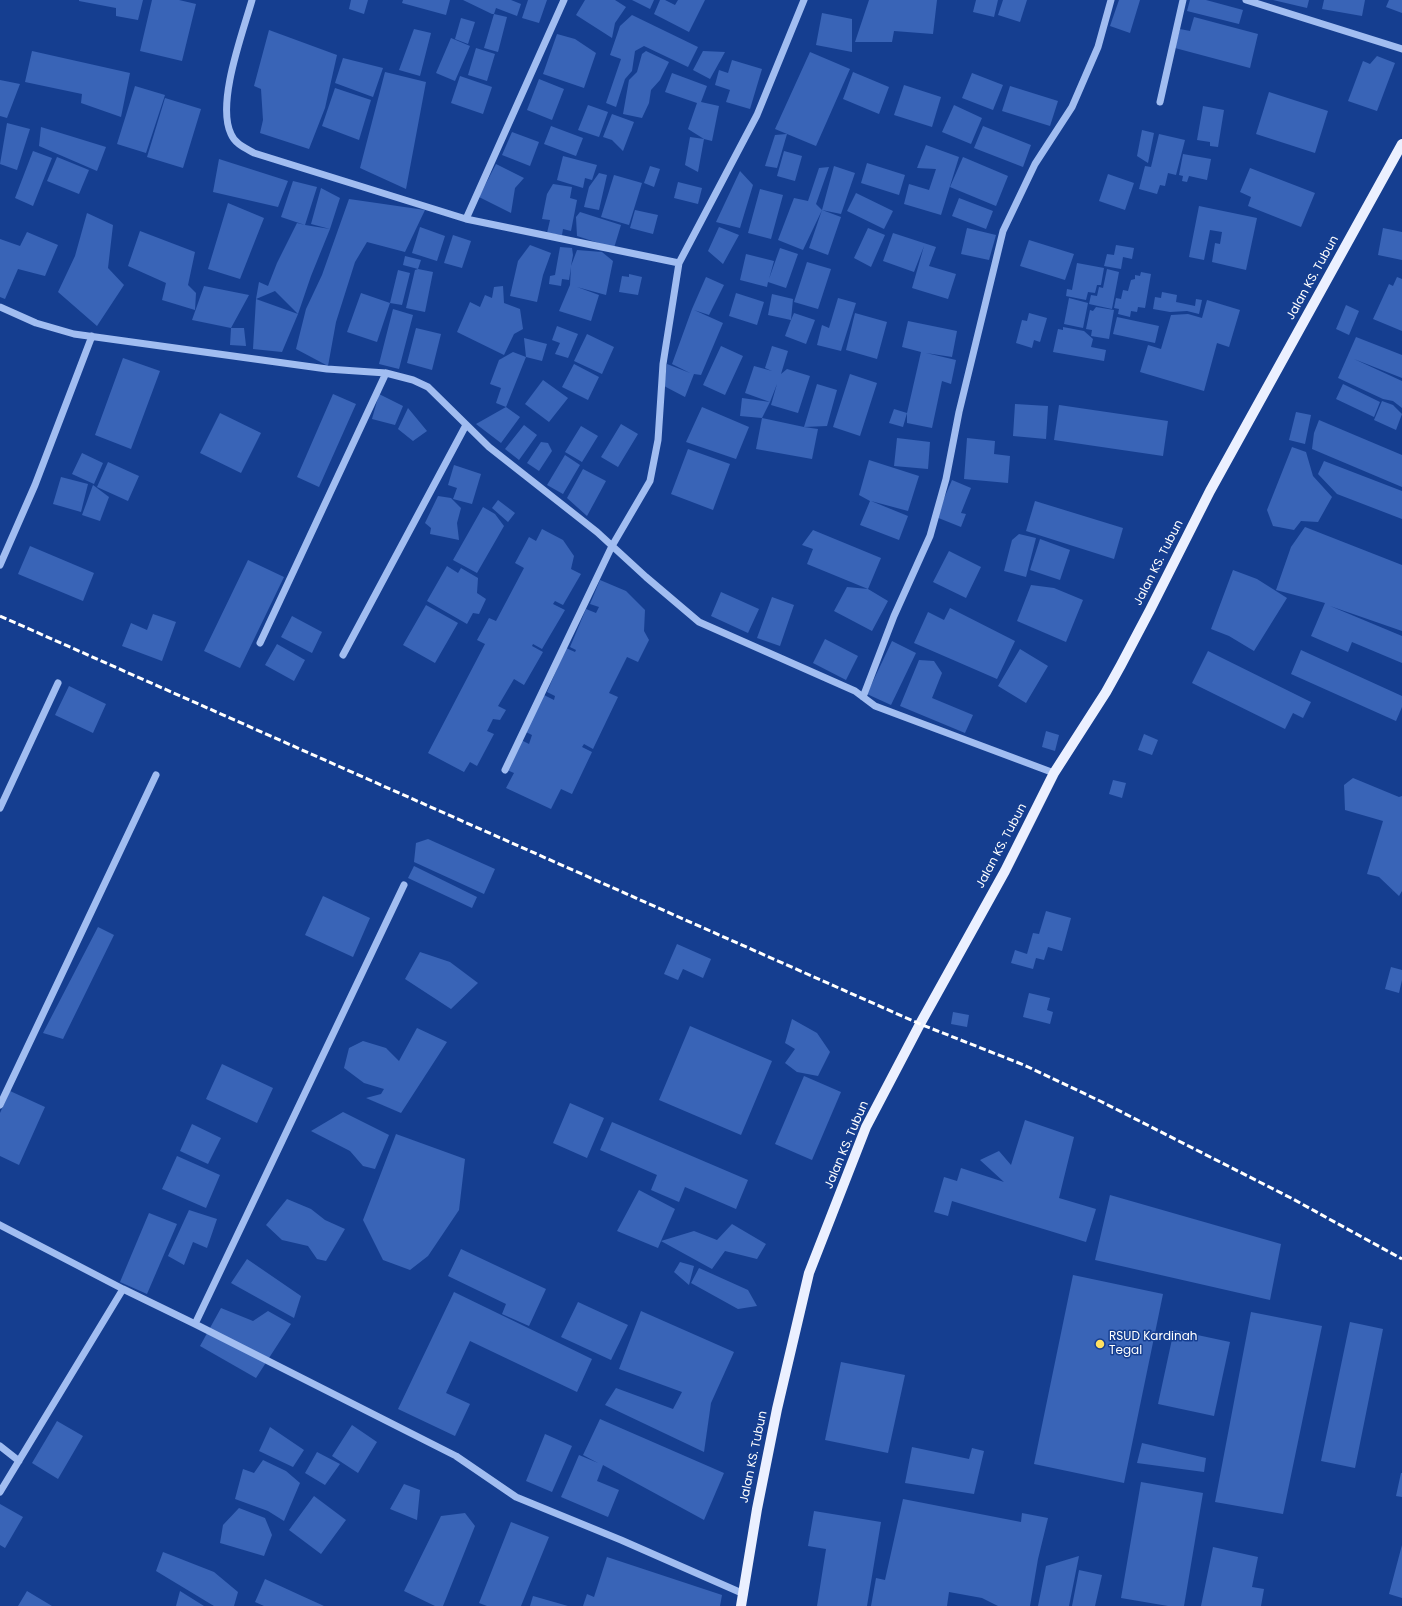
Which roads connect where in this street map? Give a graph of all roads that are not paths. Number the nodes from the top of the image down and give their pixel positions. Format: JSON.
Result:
{"nodes":[{"id":1,"x":252,"y":0,"type":"edge"},
{"id":2,"x":564,"y":0,"type":"edge"},
{"id":3,"x":804,"y":0,"type":"edge"},
{"id":4,"x":1110,"y":0,"type":"edge"},
{"id":5,"x":1183,"y":0,"type":"edge"},
{"id":6,"x":1246,"y":0,"type":"edge"},
{"id":7,"x":1402,"y":48,"type":"edge"},
{"id":8,"x":1160,"y":102,"type":"dead end"},
{"id":9,"x":1402,"y":144,"type":"edge"},
{"id":10,"x":466,"y":220,"type":"junction"},
{"id":11,"x":679,"y":263,"type":"junction"},
{"id":12,"x":0,"y":307,"type":"edge"},
{"id":13,"x":92,"y":336,"type":"junction"},
{"id":14,"x":386,"y":373,"type":"junction"},
{"id":15,"x":466,"y":425,"type":"junction"},
{"id":16,"x":612,"y":546,"type":"junction"},
{"id":17,"x":0,"y":565,"type":"edge"},
{"id":18,"x":260,"y":643,"type":"dead end"},
{"id":19,"x":344,"y":655,"type":"dead end"},
{"id":20,"x":58,"y":683,"type":"dead end"},
{"id":21,"x":863,"y":697,"type":"junction"},
{"id":22,"x":504,"y":770,"type":"dead end"},
{"id":23,"x":1054,"y":773,"type":"junction"},
{"id":24,"x":156,"y":775,"type":"dead end"},
{"id":25,"x":0,"y":808,"type":"edge"},
{"id":26,"x":404,"y":886,"type":"dead end"},
{"id":27,"x":0,"y":1105,"type":"edge"},
{"id":28,"x":0,"y":1225,"type":"edge"},
{"id":29,"x":123,"y":1289,"type":"junction"},
{"id":30,"x":196,"y":1324,"type":"junction"},
{"id":31,"x":0,"y":1446,"type":"edge"},
{"id":32,"x":19,"y":1461,"type":"junction"},
{"id":33,"x":0,"y":1492,"type":"edge"},
{"id":34,"x":744,"y":1594,"type":"junction"},
{"id":35,"x":741,"y":1606,"type":"edge"}],
"edges":[{"from":1,"to":10,"type":"street"},
{"from":2,"to":10,"type":"street"},
{"from":3,"to":11,"type":"street"},
{"from":4,"to":21,"type":"street"},
{"from":5,"to":8,"type":"street"},
{"from":6,"to":7,"type":"street"},
{"from":9,"to":23,"type":"main road","name":"Jalan KS. Tubun"},
{"from":10,"to":11,"type":"street"},
{"from":11,"to":16,"type":"street"},
{"from":12,"to":13,"type":"street"},
{"from":13,"to":14,"type":"street"},
{"from":13,"to":17,"type":"street"},
{"from":14,"to":15,"type":"street"},
{"from":14,"to":18,"type":"street"},
{"from":15,"to":16,"type":"street"},
{"from":15,"to":19,"type":"street"},
{"from":16,"to":21,"type":"street"},
{"from":16,"to":22,"type":"street"},
{"from":20,"to":25,"type":"street"},
{"from":21,"to":23,"type":"street"},
{"from":23,"to":34,"type":"main road","name":"Jalan KS. Tubun"},
{"from":24,"to":27,"type":"street"},
{"from":26,"to":30,"type":"street"},
{"from":28,"to":29,"type":"street"},
{"from":29,"to":30,"type":"street"},
{"from":29,"to":32,"type":"street"},
{"from":30,"to":34,"type":"street"},
{"from":31,"to":32,"type":"street"},
{"from":32,"to":33,"type":"street"},
{"from":34,"to":35,"type":"main road","name":"Jalan KS. Tubun"}]}
